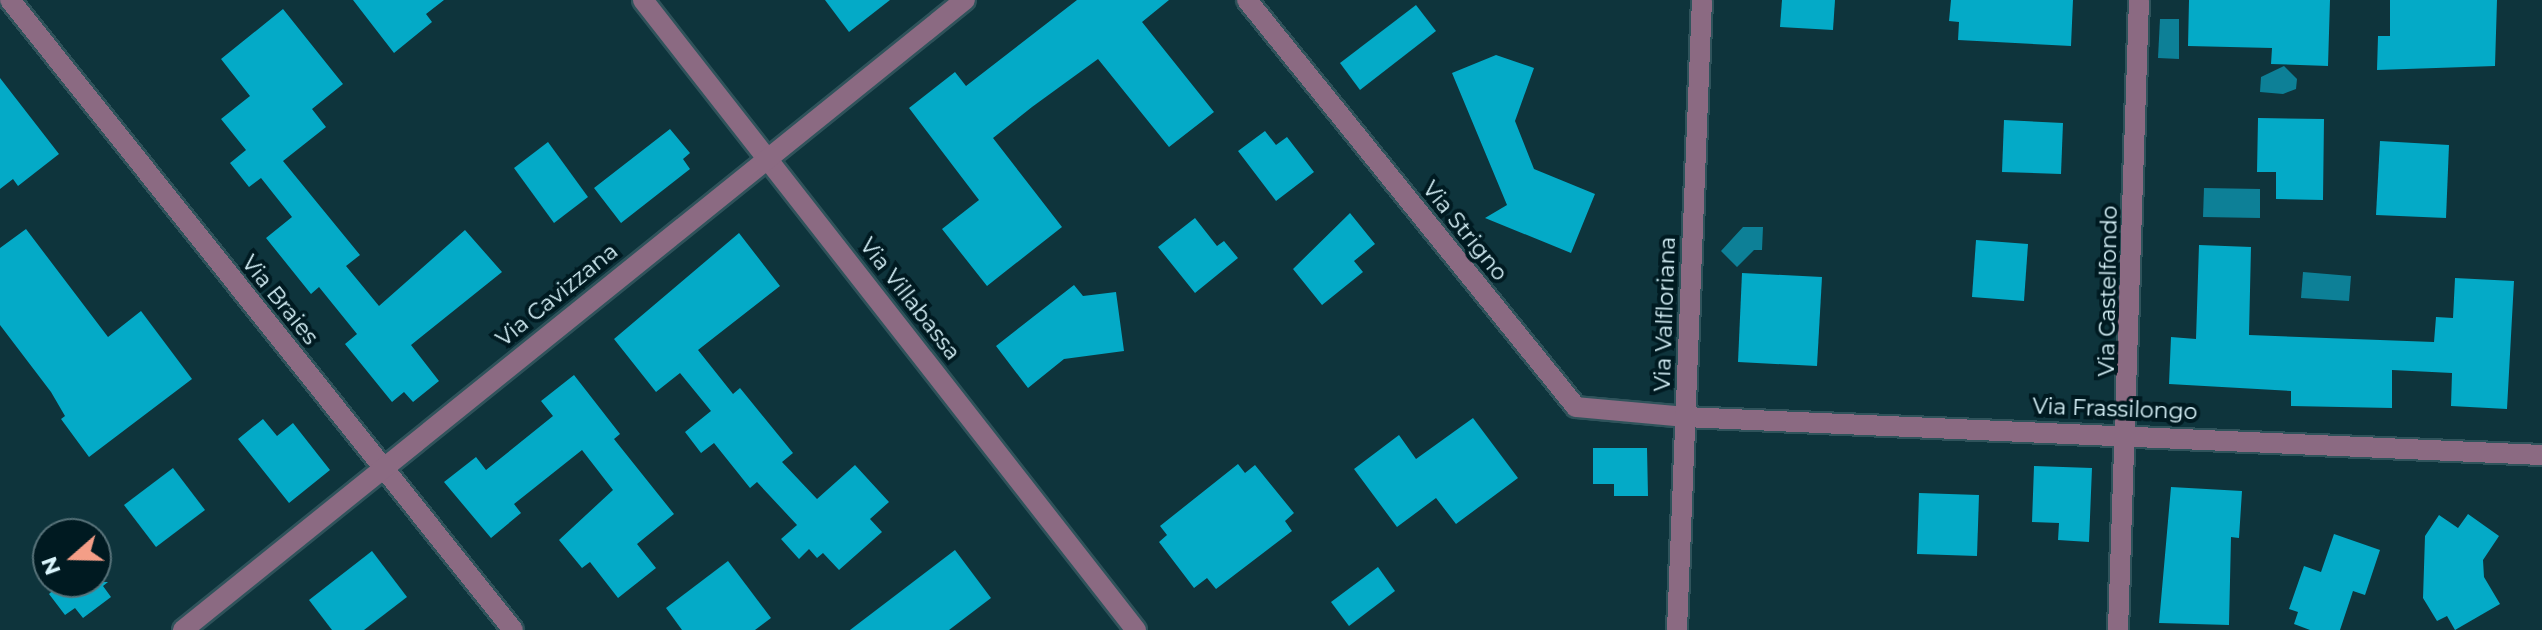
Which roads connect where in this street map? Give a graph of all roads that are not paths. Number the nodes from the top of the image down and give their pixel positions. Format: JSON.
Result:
{"nodes":[{"id":1,"x":10,"y":0,"type":"edge"},
{"id":2,"x":643,"y":0,"type":"edge"},
{"id":3,"x":965,"y":0,"type":"edge"},
{"id":4,"x":1247,"y":0,"type":"edge"},
{"id":5,"x":1702,"y":0,"type":"edge"},
{"id":6,"x":2139,"y":0,"type":"edge"},
{"id":7,"x":767,"y":155,"type":"junction"},
{"id":8,"x":1685,"y":417,"type":"junction"},
{"id":9,"x":2129,"y":433,"type":"junction"},
{"id":10,"x":2542,"y":455,"type":"edge"},
{"id":11,"x":383,"y":468,"type":"junction"},
{"id":12,"x":183,"y":630,"type":"edge"},
{"id":13,"x":513,"y":630,"type":"edge"},
{"id":14,"x":1136,"y":630,"type":"edge"},
{"id":15,"x":1677,"y":630,"type":"edge"},
{"id":16,"x":2118,"y":630,"type":"edge"}],
"edges":[{"from":1,"to":11,"type":"street","name":"Via Braies"},
{"from":2,"to":7,"type":"street","name":"Via Villabassa"},
{"from":3,"to":7,"type":"street","name":"Via Cavizzana"},
{"from":4,"to":8,"type":"street","name":"Via Strigno"},
{"from":5,"to":8,"type":"street","name":"Via Valfloriana"},
{"from":6,"to":9,"type":"street","name":"Via Castelfondo"},
{"from":7,"to":11,"type":"street","name":"Via Cavizzana"},
{"from":7,"to":14,"type":"street","name":"Via Villabassa"},
{"from":8,"to":9,"type":"street","name":"Via Frassilongo"},
{"from":8,"to":15,"type":"street","name":"Via Valfloriana"},
{"from":9,"to":10,"type":"street","name":"Via Frassilongo"},
{"from":9,"to":16,"type":"street","name":"Via Castelfondo"},
{"from":11,"to":12,"type":"street","name":"Via Cavizzana"},
{"from":11,"to":13,"type":"street","name":"Via Braies"}]}
